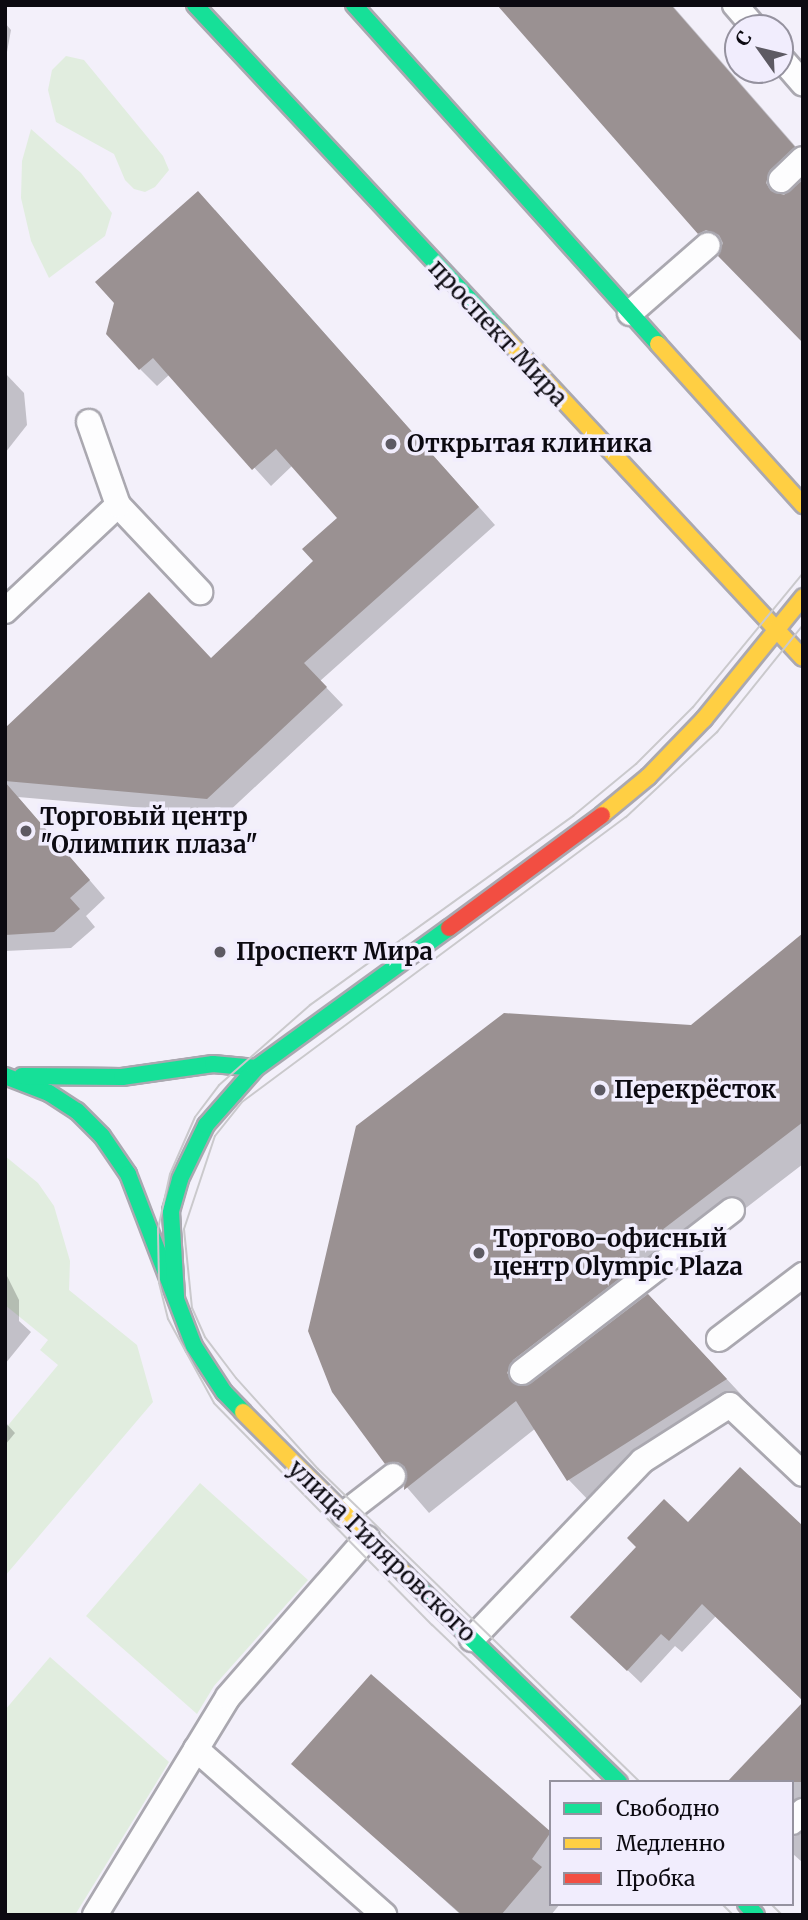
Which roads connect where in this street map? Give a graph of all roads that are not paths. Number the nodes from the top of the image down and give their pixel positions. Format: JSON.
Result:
{"nodes":[{"id":1,"x":195,"y":5,"type":"edge"},
{"id":2,"x":354,"y":5,"type":"edge"},
{"id":3,"x":803,"y":159,"type":"edge"},
{"id":4,"x":781,"y":180,"type":"dead end"},
{"id":5,"x":708,"y":245,"type":"dead end"},
{"id":6,"x":630,"y":313,"type":"junction"},
{"id":7,"x":89,"y":422,"type":"dead end"},
{"id":8,"x":118,"y":505,"type":"junction"},
{"id":9,"x":803,"y":505,"type":"edge"},
{"id":10,"x":200,"y":592,"type":"dead end"},
{"id":11,"x":803,"y":597,"type":"edge"},
{"id":12,"x":5,"y":611,"type":"edge"},
{"id":13,"x":775,"y":630,"type":"junction"},
{"id":14,"x":803,"y":658,"type":"edge"},
{"id":15,"x":256,"y":1068,"type":"junction"},
{"id":16,"x":5,"y":1076,"type":"edge"},
{"id":17,"x":732,"y":1210,"type":"dead end"},
{"id":18,"x":803,"y":1275,"type":"edge"},
{"id":19,"x":176,"y":1296,"type":"junction"},
{"id":20,"x":719,"y":1339,"type":"dead end"},
{"id":21,"x":522,"y":1372,"type":"dead end"},
{"id":22,"x":803,"y":1474,"type":"edge"},
{"id":23,"x":393,"y":1476,"type":"dead end"},
{"id":24,"x":344,"y":1514,"type":"junction"},
{"id":25,"x":367,"y":1538,"type":"junction"},
{"id":26,"x":472,"y":1639,"type":"junction"},
{"id":27,"x":196,"y":1749,"type":"junction"},
{"id":28,"x":617,"y":1780,"type":"edge"},
{"id":29,"x":95,"y":1915,"type":"edge"},
{"id":30,"x":384,"y":1915,"type":"edge"}],
"edges":[{"from":1,"to":13,"type":"street","name":"проспект Мира"},
{"from":2,"to":6,"type":"street"},
{"from":3,"to":4,"type":"lane"},
{"from":5,"to":6,"type":"lane"},
{"from":6,"to":9,"type":"street"},
{"from":7,"to":8,"type":"lane"},
{"from":8,"to":10,"type":"lane"},
{"from":8,"to":12,"type":"lane"},
{"from":11,"to":13,"type":"street"},
{"from":13,"to":14,"type":"street","name":"проспект Мира"},
{"from":13,"to":15,"type":"street"},
{"from":15,"to":16,"type":"street","name":"улица Гиляровского"},
{"from":15,"to":19,"type":"street","name":"улица Гиляровского"},
{"from":16,"to":19,"type":"street","name":"улица Гиляровского"},
{"from":17,"to":21,"type":"lane"},
{"from":18,"to":20,"type":"lane"},
{"from":19,"to":24,"type":"street","name":"улица Гиляровского"},
{"from":22,"to":26,"type":"lane"},
{"from":23,"to":24,"type":"lane"},
{"from":24,"to":25,"type":"street","name":"улица Гиляровского"},
{"from":25,"to":26,"type":"street","name":"улица Гиляровского"},
{"from":25,"to":27,"type":"lane"},
{"from":26,"to":28,"type":"street","name":"улица Гиляровского"},
{"from":27,"to":29,"type":"lane"},
{"from":27,"to":30,"type":"lane"}]}
